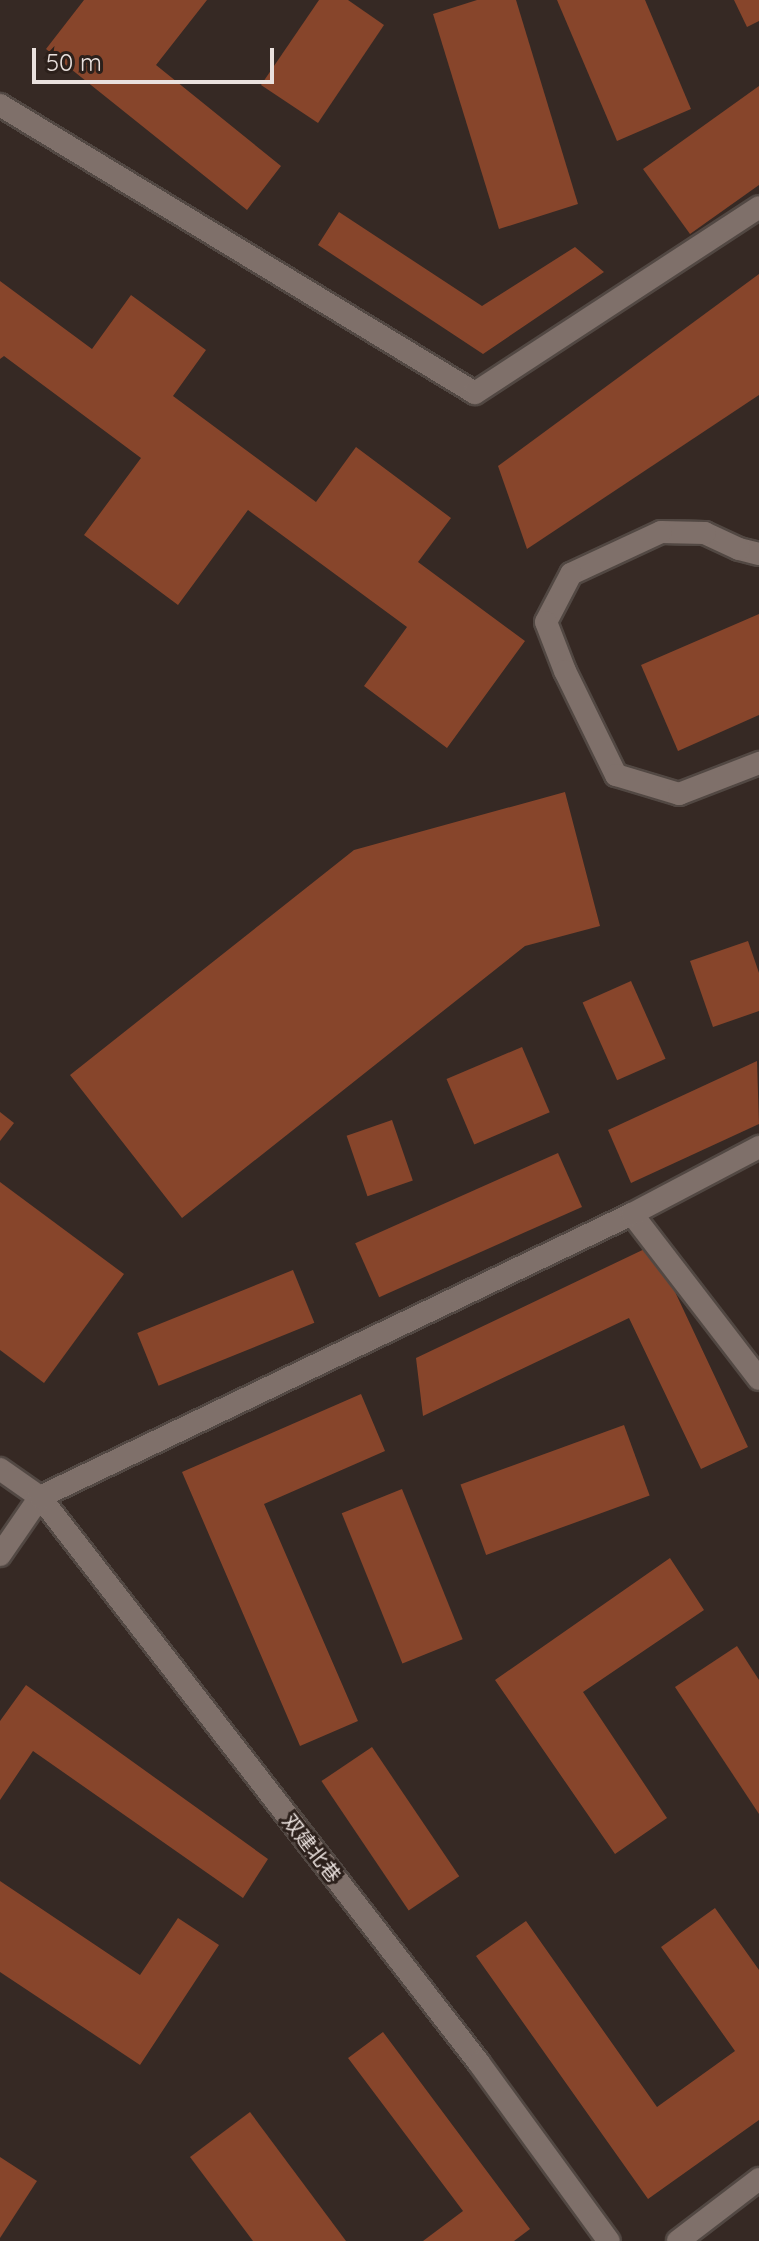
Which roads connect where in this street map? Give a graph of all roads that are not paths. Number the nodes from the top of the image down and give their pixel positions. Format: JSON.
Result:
{"nodes":[{"id":1,"x":0,"y":105,"type":"edge"},
{"id":2,"x":759,"y":207,"type":"edge"},
{"id":3,"x":759,"y":554,"type":"edge"},
{"id":4,"x":759,"y":763,"type":"edge"},
{"id":5,"x":759,"y":1147,"type":"edge"},
{"id":6,"x":632,"y":1214,"type":"junction"},
{"id":7,"x":759,"y":1379,"type":"edge"},
{"id":8,"x":0,"y":1469,"type":"edge"},
{"id":9,"x":40,"y":1497,"type":"junction"},
{"id":10,"x":0,"y":1555,"type":"edge"},
{"id":11,"x":759,"y":2179,"type":"edge"},
{"id":12,"x":609,"y":2241,"type":"edge"},
{"id":13,"x":678,"y":2241,"type":"edge"}],
"edges":[{"from":1,"to":2,"type":"street"},
{"from":3,"to":4,"type":"street"},
{"from":5,"to":6,"type":"street"},
{"from":6,"to":7,"type":"street"},
{"from":6,"to":9,"type":"street"},
{"from":8,"to":9,"type":"street","name":"双建北巷"},
{"from":9,"to":10,"type":"street"},
{"from":9,"to":12,"type":"street","name":"双建北巷"},
{"from":11,"to":13,"type":"street"}]}
